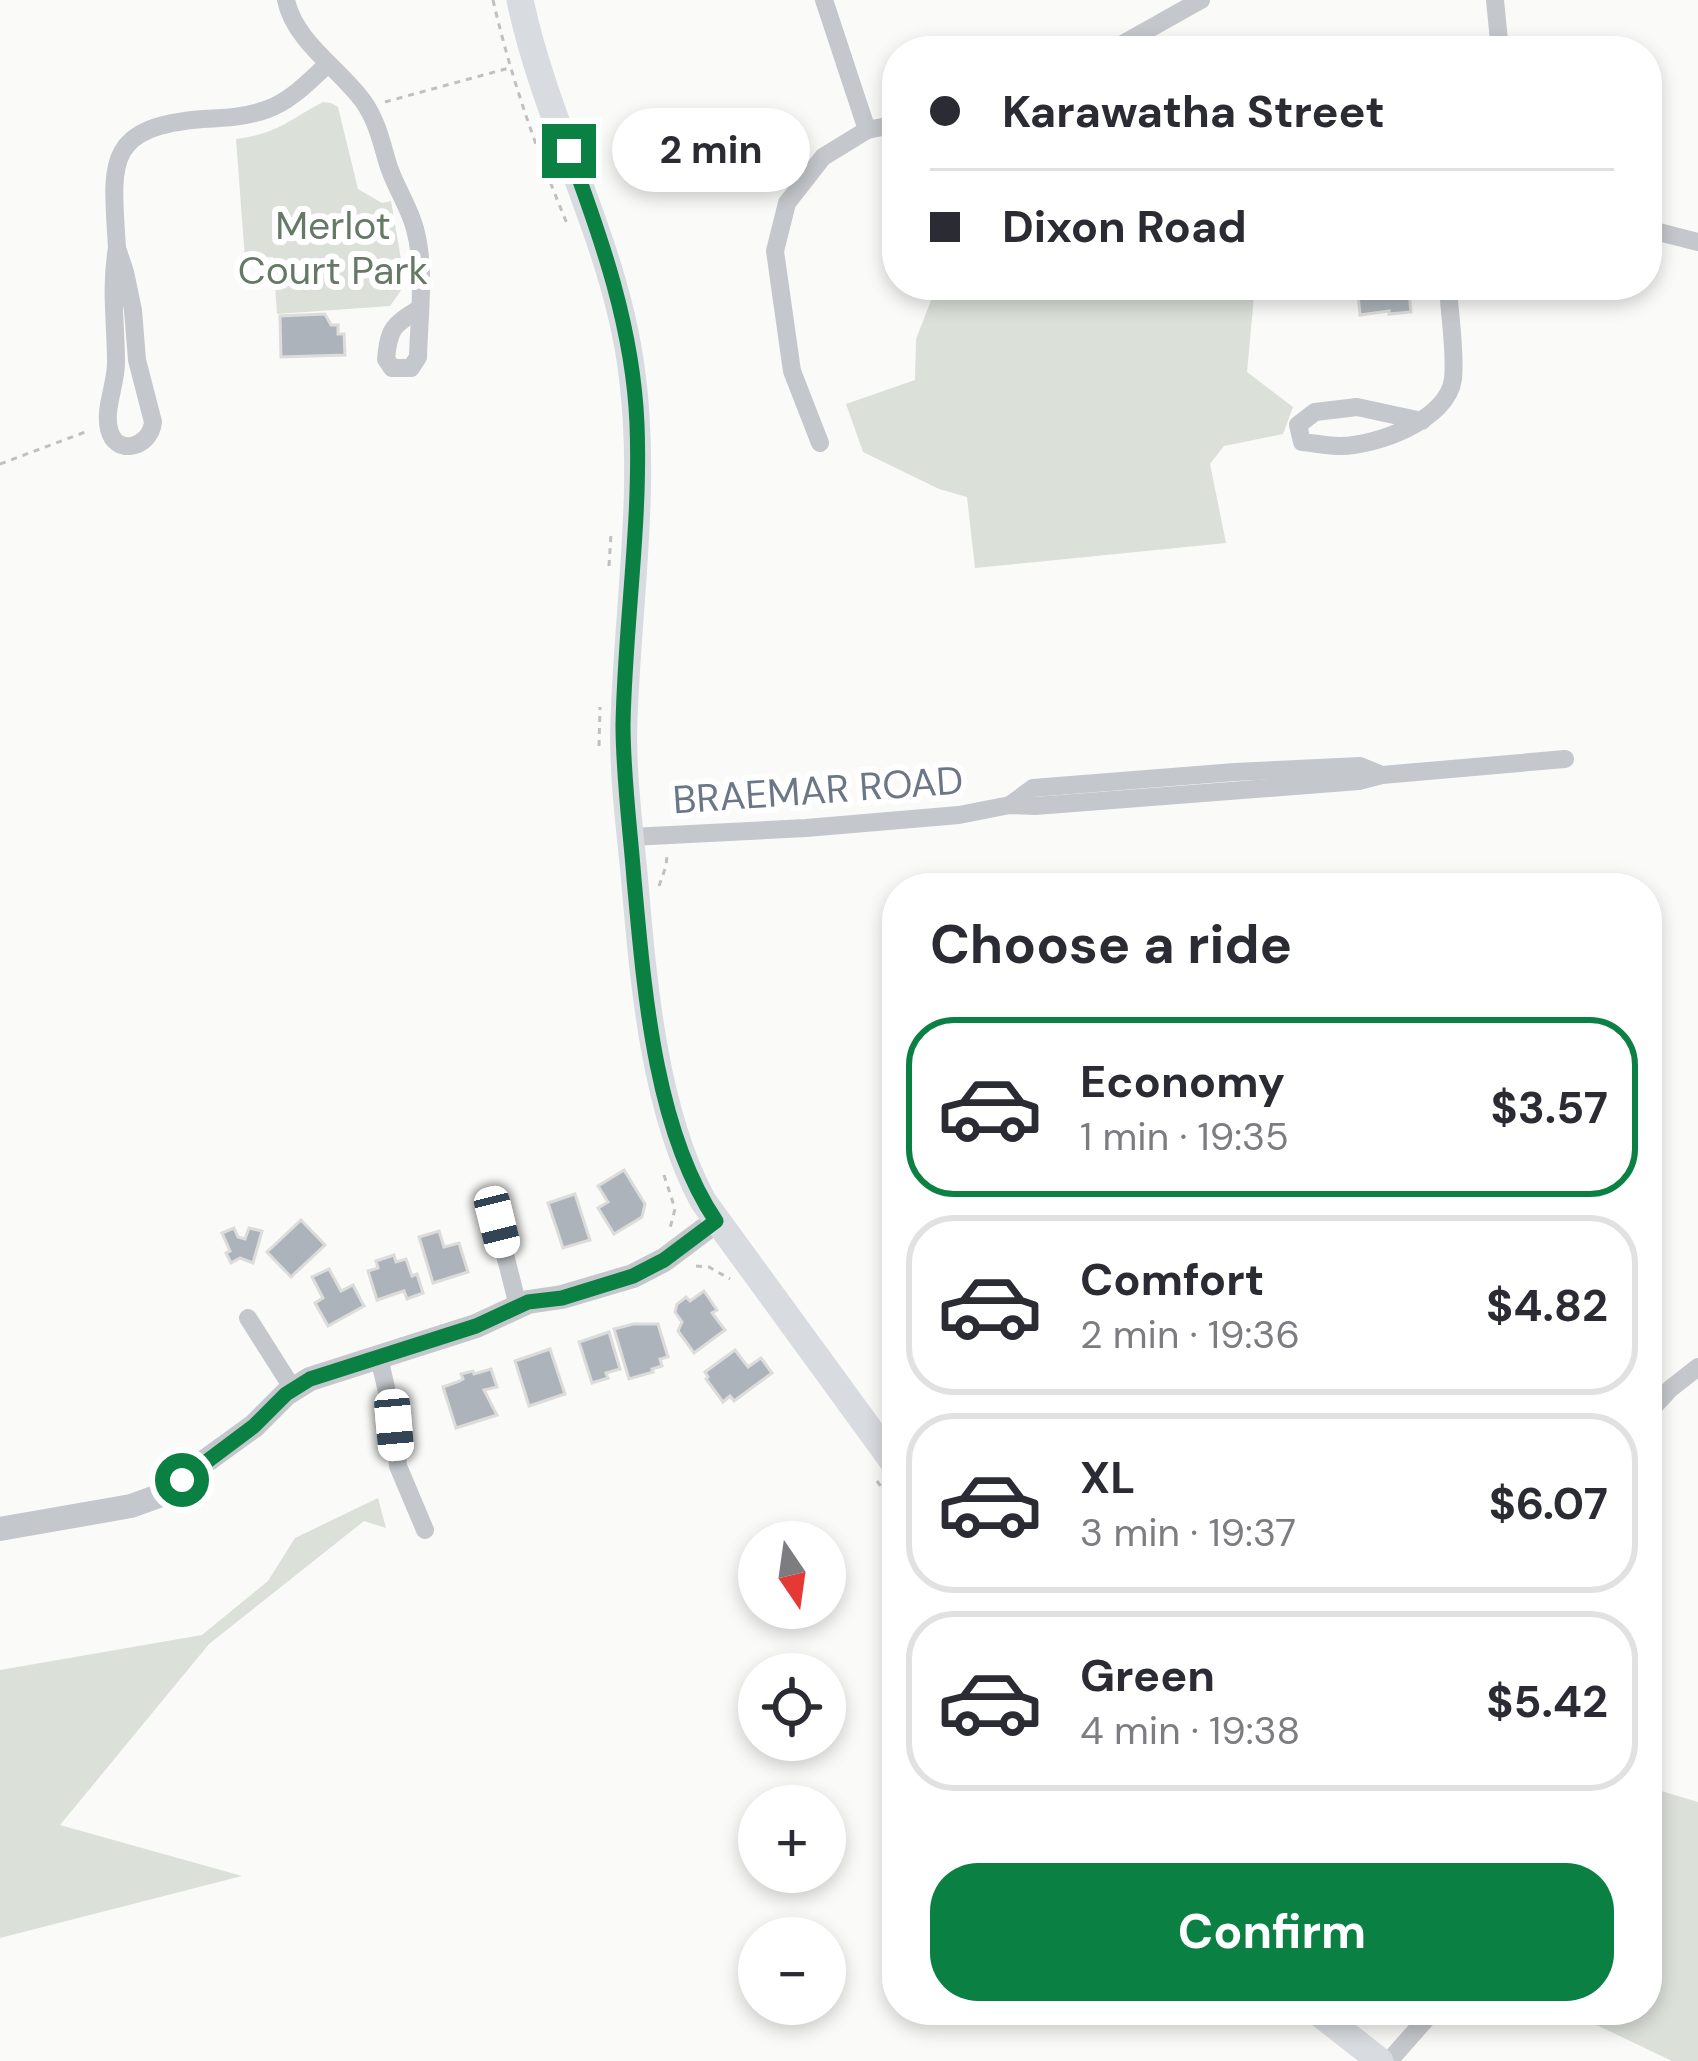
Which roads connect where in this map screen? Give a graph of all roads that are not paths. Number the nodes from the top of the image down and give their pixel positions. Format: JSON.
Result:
{"nodes":[{"id":1,"x":286,"y":0,"type":"edge"},
{"id":2,"x":520,"y":0,"type":"edge"},
{"id":3,"x":824,"y":0,"type":"edge"},
{"id":4,"x":1201,"y":0,"type":"edge"},
{"id":5,"x":1495,"y":0,"type":"edge"},
{"id":6,"x":1137,"y":36,"type":"edge"},
{"id":7,"x":1499,"y":36,"type":"edge"},
{"id":8,"x":328,"y":64,"type":"junction"},
{"id":9,"x":882,"y":127,"type":"edge"},
{"id":10,"x":867,"y":130,"type":"junction"},
{"id":11,"x":1662,"y":233,"type":"edge"},
{"id":12,"x":1698,"y":242,"type":"edge"},
{"id":13,"x":117,"y":248,"type":"junction"},
{"id":14,"x":1449,"y":300,"type":"edge"},
{"id":15,"x":419,"y":309,"type":"dead end"},
{"id":16,"x":1422,"y":421,"type":"junction"},
{"id":17,"x":820,"y":443,"type":"dead end"},
{"id":18,"x":1565,"y":759,"type":"dead end"},
{"id":19,"x":631,"y":837,"type":"junction"},
{"id":20,"x":716,"y":1221,"type":"junction"},
{"id":21,"x":497,"y":1222,"type":"dead end"},
{"id":22,"x":518,"y":1306,"type":"junction"},
{"id":23,"x":248,"y":1318,"type":"dead end"},
{"id":24,"x":379,"y":1358,"type":"junction"},
{"id":25,"x":1698,"y":1367,"type":"edge"},
{"id":26,"x":293,"y":1389,"type":"junction"},
{"id":27,"x":1662,"y":1398,"type":"edge"},
{"id":28,"x":882,"y":1467,"type":"edge"},
{"id":29,"x":0,"y":1529,"type":"edge"},
{"id":30,"x":425,"y":1531,"type":"dead end"},
{"id":31,"x":1335,"y":2025,"type":"edge"},
{"id":32,"x":1419,"y":2025,"type":"edge"},
{"id":33,"x":1384,"y":2061,"type":"edge"}],
"edges":[{"from":1,"to":8,"type":"street"},
{"from":2,"to":19,"type":"main road"},
{"from":3,"to":10,"type":"street"},
{"from":4,"to":6,"type":"street"},
{"from":5,"to":7,"type":"street"},
{"from":8,"to":13,"type":"street"},
{"from":8,"to":15,"type":"street"},
{"from":9,"to":10,"type":"street"},
{"from":10,"to":17,"type":"street"},
{"from":11,"to":12,"type":"street"},
{"from":13,"to":13,"type":"street"},
{"from":14,"to":16,"type":"street"},
{"from":16,"to":16,"type":"street"},
{"from":18,"to":19,"type":"street","name":"BRAEMAR ROAD"},
{"from":19,"to":20,"type":"main road"},
{"from":20,"to":22,"type":"street"},
{"from":20,"to":28,"type":"main road"},
{"from":21,"to":22,"type":"street"},
{"from":22,"to":24,"type":"street"},
{"from":23,"to":26,"type":"street"},
{"from":24,"to":26,"type":"street"},
{"from":24,"to":30,"type":"street"},
{"from":25,"to":27,"type":"street"},
{"from":26,"to":29,"type":"street"},
{"from":31,"to":33,"type":"main road"},
{"from":32,"to":33,"type":"street"}]}
